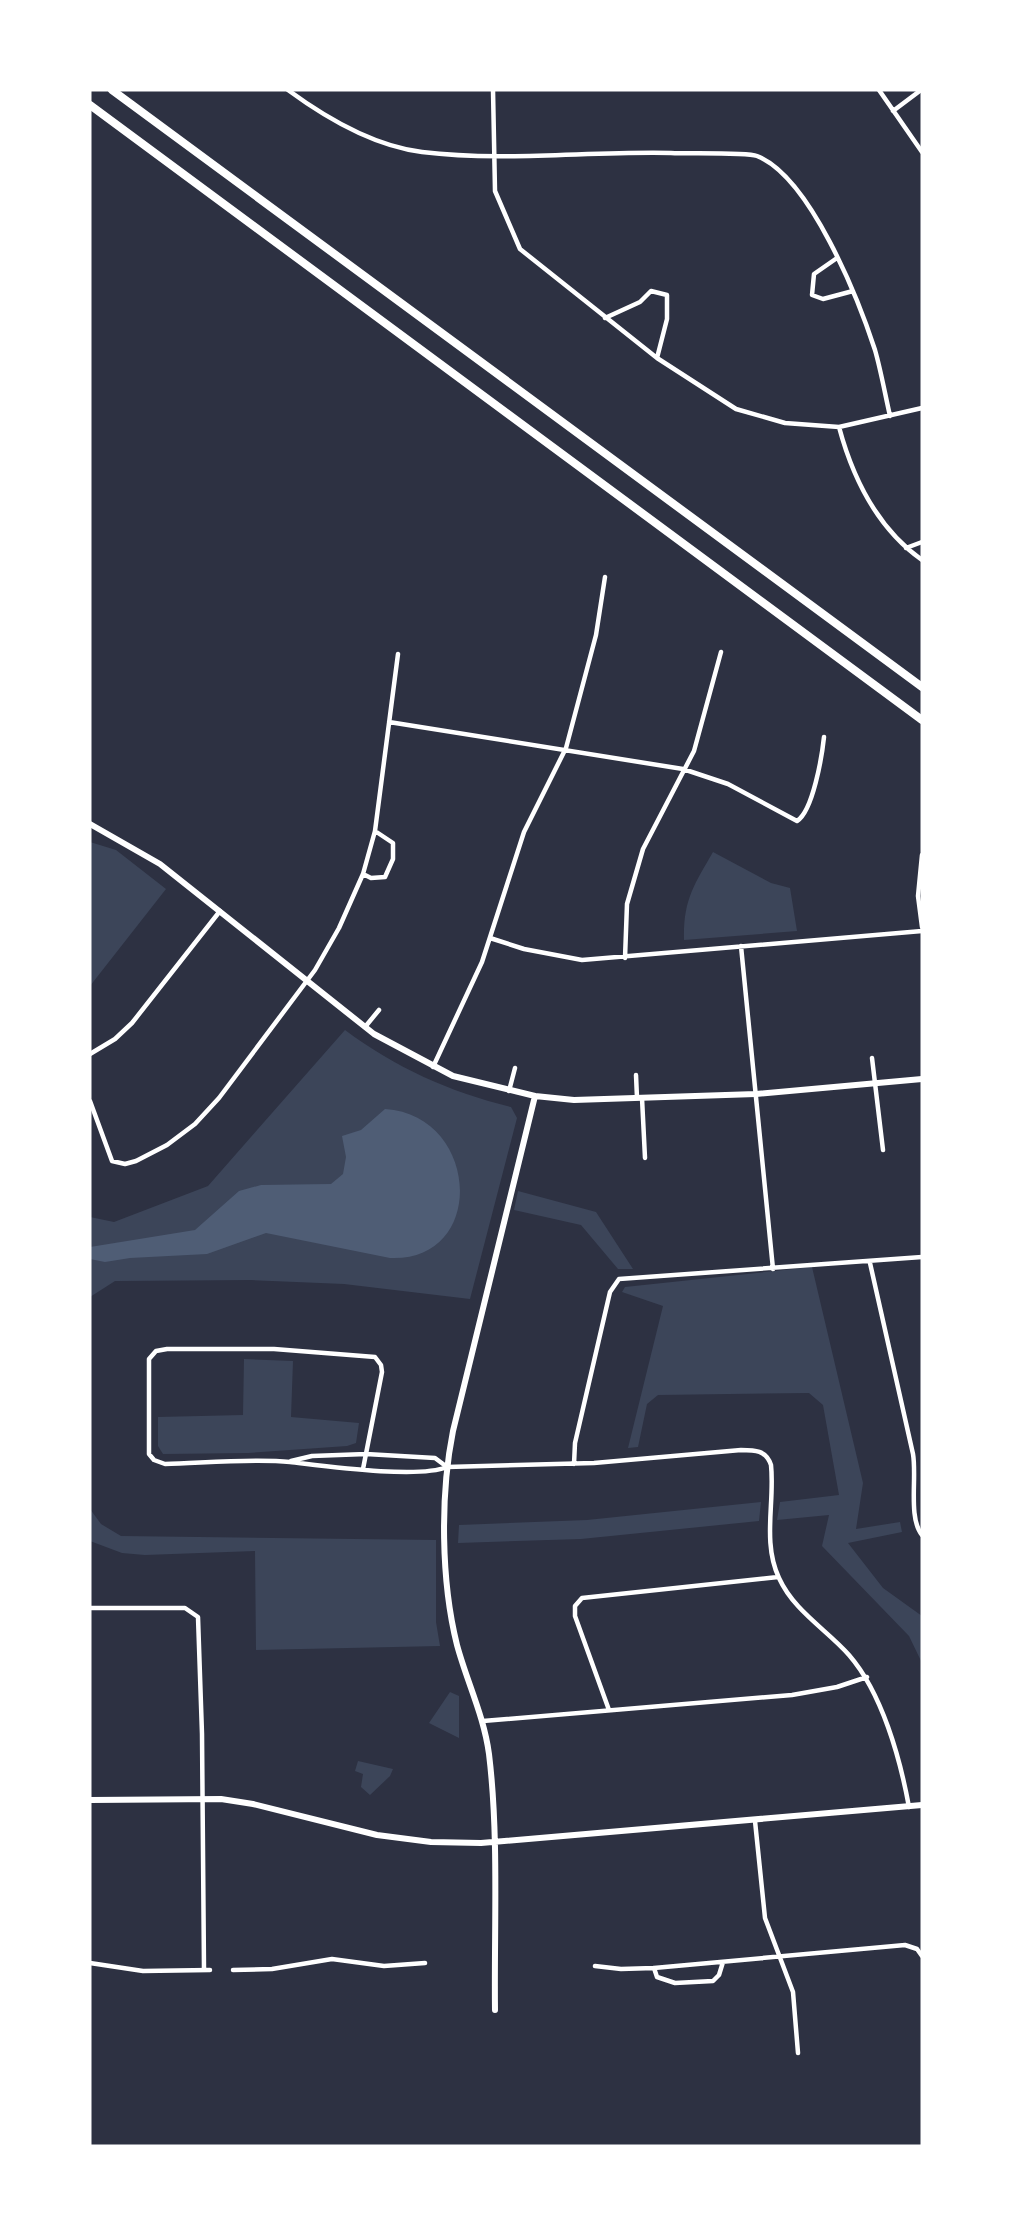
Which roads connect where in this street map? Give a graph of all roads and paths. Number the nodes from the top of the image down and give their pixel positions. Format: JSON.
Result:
{"nodes":[{"id":1,"x":112,"y":90,"type":"edge"},
{"id":2,"x":288,"y":90,"type":"edge"},
{"id":3,"x":493,"y":90,"type":"edge"},
{"id":4,"x":879,"y":90,"type":"edge"},
{"id":5,"x":921,"y":90,"type":"edge"},
{"id":6,"x":90,"y":105,"type":"edge"},
{"id":7,"x":893,"y":111,"type":"junction"},
{"id":8,"x":922,"y":152,"type":"edge"},
{"id":9,"x":495,"y":156,"type":"junction"},
{"id":10,"x":837,"y":258,"type":"junction"},
{"id":11,"x":853,"y":291,"type":"junction"},
{"id":12,"x":605,"y":318,"type":"junction"},
{"id":13,"x":657,"y":358,"type":"junction"},
{"id":14,"x":922,"y":408,"type":"edge"},
{"id":15,"x":890,"y":416,"type":"junction"},
{"id":16,"x":839,"y":427,"type":"junction"},
{"id":17,"x":922,"y":542,"type":"edge"},
{"id":18,"x":906,"y":548,"type":"junction"},
{"id":19,"x":922,"y":560,"type":"edge"},
{"id":20,"x":604,"y":577,"type":"dead end"},
{"id":21,"x":722,"y":652,"type":"dead end"},
{"id":22,"x":398,"y":654,"type":"dead end"},
{"id":23,"x":922,"y":687,"type":"edge"},
{"id":24,"x":922,"y":720,"type":"edge"},
{"id":25,"x":389,"y":722,"type":"junction"},
{"id":26,"x":824,"y":737,"type":"dead end"},
{"id":27,"x":566,"y":748,"type":"junction"},
{"id":28,"x":683,"y":769,"type":"junction"},
{"id":29,"x":90,"y":824,"type":"edge"},
{"id":30,"x":375,"y":831,"type":"junction"},
{"id":31,"x":922,"y":855,"type":"edge"},
{"id":32,"x":363,"y":874,"type":"junction"},
{"id":33,"x":220,"y":911,"type":"junction"},
{"id":34,"x":922,"y":929,"type":"edge"},
{"id":35,"x":490,"y":938,"type":"junction"},
{"id":36,"x":741,"y":946,"type":"junction"},
{"id":37,"x":625,"y":958,"type":"junction"},
{"id":38,"x":308,"y":982,"type":"junction"},
{"id":39,"x":379,"y":1010,"type":"dead end"},
{"id":40,"x":365,"y":1027,"type":"junction"},
{"id":41,"x":90,"y":1054,"type":"edge"},
{"id":42,"x":872,"y":1058,"type":"dead end"},
{"id":43,"x":433,"y":1067,"type":"junction"},
{"id":44,"x":515,"y":1068,"type":"dead end"},
{"id":45,"x":636,"y":1075,"type":"dead end"},
{"id":46,"x":922,"y":1079,"type":"edge"},
{"id":47,"x":875,"y":1084,"type":"junction"},
{"id":48,"x":509,"y":1091,"type":"junction"},
{"id":49,"x":756,"y":1094,"type":"junction"},
{"id":50,"x":535,"y":1096,"type":"junction"},
{"id":51,"x":639,"y":1098,"type":"junction"},
{"id":52,"x":90,"y":1101,"type":"edge"},
{"id":53,"x":883,"y":1150,"type":"dead end"},
{"id":54,"x":645,"y":1158,"type":"dead end"},
{"id":55,"x":922,"y":1257,"type":"edge"},
{"id":56,"x":870,"y":1263,"type":"junction"},
{"id":57,"x":773,"y":1269,"type":"junction"},
{"id":58,"x":366,"y":1454,"type":"junction"},
{"id":59,"x":289,"y":1462,"type":"junction"},
{"id":60,"x":574,"y":1464,"type":"junction"},
{"id":61,"x":447,"y":1467,"type":"junction"},
{"id":62,"x":363,"y":1469,"type":"junction"},
{"id":63,"x":922,"y":1535,"type":"edge"},
{"id":64,"x":778,"y":1577,"type":"junction"},
{"id":65,"x":90,"y":1608,"type":"edge"},
{"id":66,"x":867,"y":1677,"type":"junction"},
{"id":67,"x":609,"y":1710,"type":"junction"},
{"id":68,"x":483,"y":1721,"type":"junction"},
{"id":69,"x":201,"y":1798,"type":"junction"},
{"id":70,"x":90,"y":1800,"type":"edge"},
{"id":71,"x":922,"y":1805,"type":"edge"},
{"id":72,"x":909,"y":1807,"type":"junction"},
{"id":73,"x":755,"y":1821,"type":"junction"},
{"id":74,"x":493,"y":1843,"type":"junction"},
{"id":75,"x":778,"y":1956,"type":"junction"},
{"id":76,"x":922,"y":1956,"type":"edge"},
{"id":77,"x":723,"y":1962,"type":"junction"},
{"id":78,"x":90,"y":1963,"type":"edge"},
{"id":79,"x":425,"y":1964,"type":"dead end"},
{"id":80,"x":595,"y":1966,"type":"dead end"},
{"id":81,"x":654,"y":1968,"type":"junction"},
{"id":82,"x":204,"y":1970,"type":"junction"},
{"id":83,"x":210,"y":1970,"type":"dead end"},
{"id":84,"x":232,"y":1970,"type":"dead end"},
{"id":85,"x":495,"y":2010,"type":"dead end"},
{"id":86,"x":798,"y":2054,"type":"dead end"}],
"edges":[{"from":1,"to":23,"type":"main road"},
{"from":2,"to":9,"type":"street"},
{"from":3,"to":9,"type":"street"},
{"from":4,"to":7,"type":"street"},
{"from":5,"to":7,"type":"street"},
{"from":6,"to":24,"type":"main road"},
{"from":7,"to":8,"type":"street"},
{"from":9,"to":10,"type":"street"},
{"from":9,"to":12,"type":"street"},
{"from":10,"to":11,"type":"street"},
{"from":10,"to":11,"type":"street"},
{"from":11,"to":15,"type":"street"},
{"from":12,"to":13,"type":"street"},
{"from":12,"to":13,"type":"street"},
{"from":13,"to":16,"type":"street"},
{"from":14,"to":15,"type":"street"},
{"from":15,"to":16,"type":"street"},
{"from":16,"to":18,"type":"street"},
{"from":17,"to":18,"type":"street"},
{"from":18,"to":19,"type":"street"},
{"from":20,"to":27,"type":"street"},
{"from":21,"to":28,"type":"street"},
{"from":22,"to":25,"type":"street"},
{"from":25,"to":27,"type":"street"},
{"from":25,"to":30,"type":"street"},
{"from":26,"to":28,"type":"street"},
{"from":27,"to":28,"type":"street"},
{"from":27,"to":35,"type":"street"},
{"from":28,"to":37,"type":"street"},
{"from":29,"to":33,"type":"street"},
{"from":30,"to":32,"type":"street"},
{"from":30,"to":32,"type":"street"},
{"from":31,"to":34,"type":"street"},
{"from":32,"to":38,"type":"street"},
{"from":33,"to":38,"type":"street"},
{"from":33,"to":41,"type":"street"},
{"from":34,"to":36,"type":"street"},
{"from":35,"to":37,"type":"street"},
{"from":35,"to":43,"type":"street"},
{"from":36,"to":37,"type":"street"},
{"from":36,"to":49,"type":"street"},
{"from":38,"to":40,"type":"street"},
{"from":38,"to":52,"type":"street"},
{"from":39,"to":40,"type":"street"},
{"from":40,"to":43,"type":"street"},
{"from":42,"to":47,"type":"street"},
{"from":43,"to":48,"type":"street"},
{"from":44,"to":48,"type":"street"},
{"from":45,"to":51,"type":"street"},
{"from":46,"to":47,"type":"street"},
{"from":47,"to":49,"type":"street"},
{"from":47,"to":53,"type":"street"},
{"from":48,"to":50,"type":"street"},
{"from":49,"to":51,"type":"street"},
{"from":49,"to":57,"type":"street"},
{"from":50,"to":51,"type":"street"},
{"from":50,"to":61,"type":"street"},
{"from":51,"to":54,"type":"street"},
{"from":55,"to":56,"type":"street"},
{"from":56,"to":57,"type":"street"},
{"from":56,"to":63,"type":"street"},
{"from":57,"to":60,"type":"street"},
{"from":58,"to":59,"type":"street"},
{"from":58,"to":59,"type":"street"},
{"from":58,"to":61,"type":"street"},
{"from":58,"to":62,"type":"street"},
{"from":59,"to":62,"type":"street"},
{"from":60,"to":61,"type":"street"},
{"from":60,"to":64,"type":"street"},
{"from":61,"to":62,"type":"street"},
{"from":61,"to":68,"type":"street"},
{"from":64,"to":66,"type":"street"},
{"from":64,"to":67,"type":"street"},
{"from":65,"to":69,"type":"street"},
{"from":66,"to":67,"type":"street"},
{"from":66,"to":72,"type":"street"},
{"from":67,"to":68,"type":"street"},
{"from":68,"to":74,"type":"street"},
{"from":69,"to":70,"type":"street"},
{"from":69,"to":74,"type":"street"},
{"from":69,"to":82,"type":"street"},
{"from":71,"to":72,"type":"street"},
{"from":72,"to":73,"type":"street"},
{"from":73,"to":74,"type":"street"},
{"from":73,"to":75,"type":"street"},
{"from":74,"to":85,"type":"street"},
{"from":75,"to":76,"type":"street"},
{"from":75,"to":77,"type":"street"},
{"from":75,"to":86,"type":"street"},
{"from":77,"to":81,"type":"street"},
{"from":77,"to":81,"type":"street"},
{"from":78,"to":82,"type":"street"},
{"from":79,"to":84,"type":"street"},
{"from":80,"to":81,"type":"street"},
{"from":82,"to":83,"type":"street"}]}
